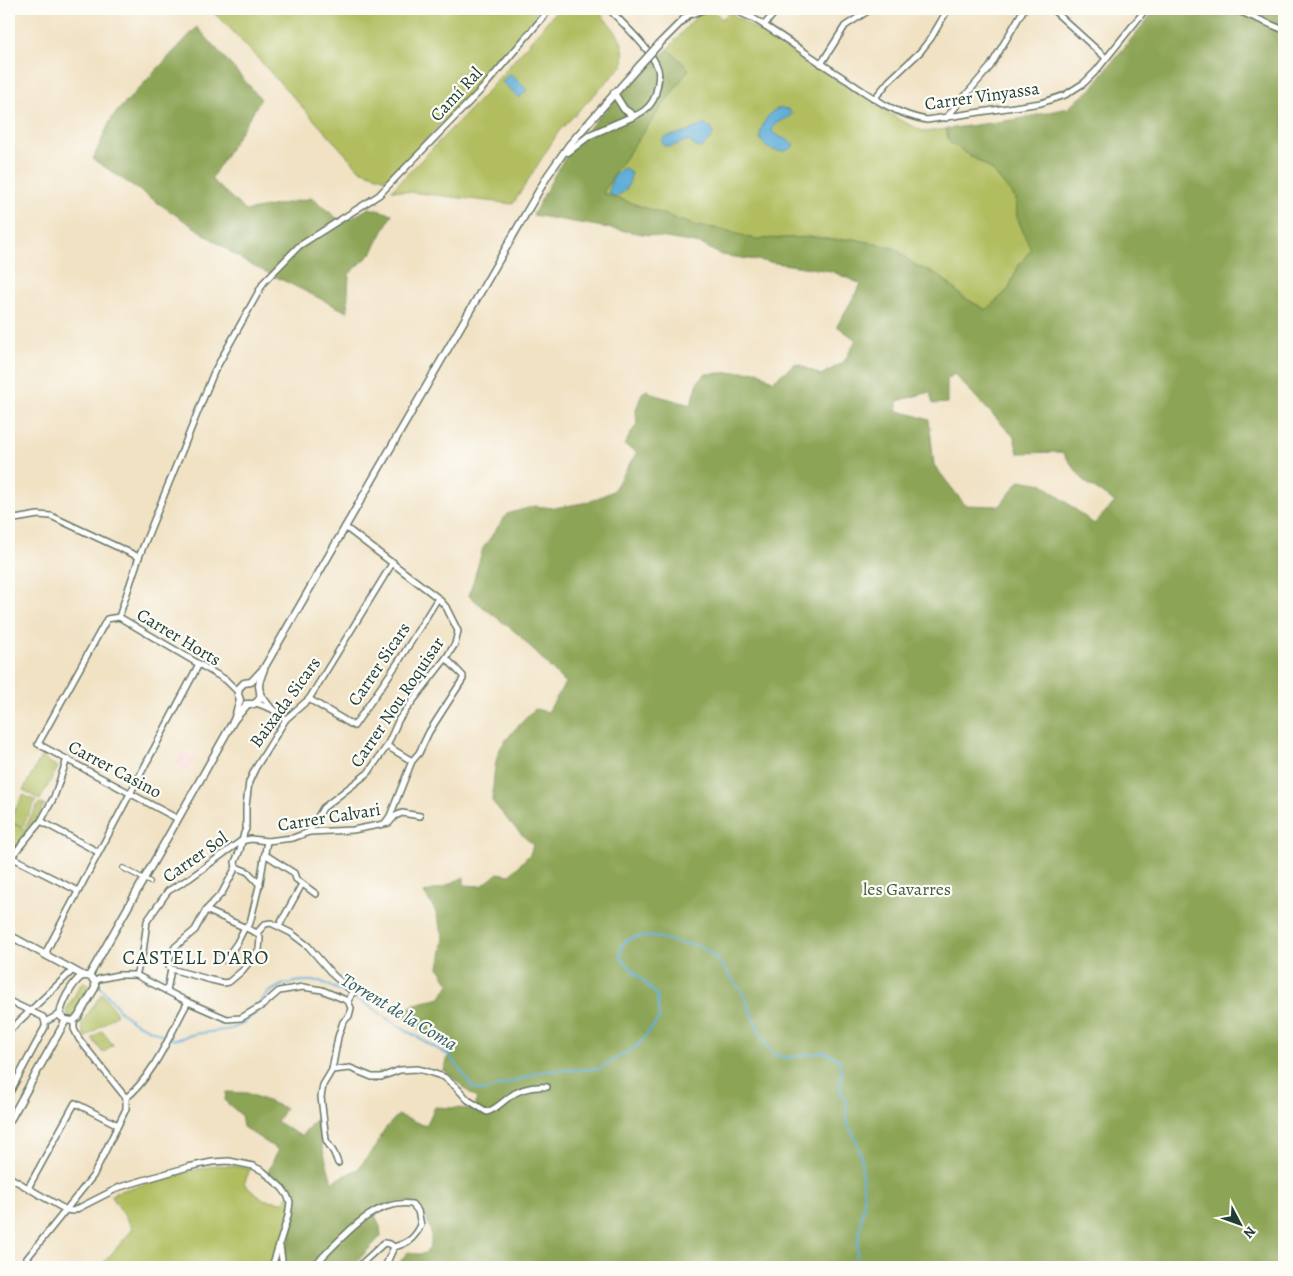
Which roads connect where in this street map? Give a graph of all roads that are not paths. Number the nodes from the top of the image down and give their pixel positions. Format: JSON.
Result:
{"nodes":[{"id":1,"x":550,"y":9,"type":"edge"},
{"id":2,"x":609,"y":9,"type":"edge"},
{"id":3,"x":694,"y":9,"type":"edge"},
{"id":4,"x":704,"y":9,"type":"edge"},
{"id":5,"x":734,"y":9,"type":"edge"},
{"id":6,"x":742,"y":9,"type":"edge"},
{"id":7,"x":778,"y":9,"type":"edge"},
{"id":8,"x":871,"y":9,"type":"edge"},
{"id":9,"x":948,"y":9,"type":"edge"},
{"id":10,"x":1024,"y":9,"type":"edge"},
{"id":11,"x":1052,"y":9,"type":"edge"},
{"id":12,"x":1146,"y":9,"type":"edge"},
{"id":13,"x":1234,"y":9,"type":"edge"},
{"id":14,"x":687,"y":15,"type":"junction"},
{"id":15,"x":751,"y":17,"type":"junction"},
{"id":16,"x":764,"y":25,"type":"junction"},
{"id":17,"x":1284,"y":30,"type":"edge"},
{"id":18,"x":1106,"y":58,"type":"junction"},
{"id":19,"x":821,"y":64,"type":"junction"},
{"id":20,"x":614,"y":93,"type":"junction"},
{"id":21,"x":874,"y":99,"type":"junction"},
{"id":22,"x":634,"y":116,"type":"junction"},
{"id":23,"x":946,"y":118,"type":"junction"},
{"id":24,"x":558,"y":160,"type":"junction"},
{"id":25,"x":9,"y":520,"type":"edge"},
{"id":26,"x":345,"y":527,"type":"junction"},
{"id":27,"x":139,"y":557,"type":"junction"},
{"id":28,"x":393,"y":562,"type":"junction"},
{"id":29,"x":438,"y":598,"type":"junction"},
{"id":30,"x":119,"y":617,"type":"junction"},
{"id":31,"x":446,"y":658,"type":"junction"},
{"id":32,"x":199,"y":664,"type":"junction"},
{"id":33,"x":264,"y":668,"type":"junction"},
{"id":34,"x":226,"y":680,"type":"junction"},
{"id":35,"x":251,"y":682,"type":"junction"},
{"id":36,"x":242,"y":685,"type":"junction"},
{"id":37,"x":259,"y":687,"type":"junction"},
{"id":38,"x":238,"y":692,"type":"junction"},
{"id":39,"x":261,"y":696,"type":"junction"},
{"id":40,"x":309,"y":699,"type":"junction"},
{"id":41,"x":240,"y":700,"type":"junction"},
{"id":42,"x":256,"y":703,"type":"junction"},
{"id":43,"x":247,"y":705,"type":"junction"},
{"id":44,"x":272,"y":709,"type":"junction"},
{"id":45,"x":286,"y":719,"type":"junction"},
{"id":46,"x":234,"y":720,"type":"junction"},
{"id":47,"x":388,"y":746,"type":"junction"},
{"id":48,"x":67,"y":759,"type":"junction"},
{"id":49,"x":412,"y":761,"type":"junction"},
{"id":50,"x":130,"y":793,"type":"junction"},
{"id":51,"x":420,"y":816,"type":"dead end"},
{"id":52,"x":178,"y":818,"type":"junction"},
{"id":53,"x":41,"y":821,"type":"junction"},
{"id":54,"x":385,"y":824,"type":"junction"},
{"id":55,"x":246,"y":829,"type":"junction"},
{"id":56,"x":309,"y":832,"type":"junction"},
{"id":57,"x":251,"y":839,"type":"junction"},
{"id":58,"x":241,"y":841,"type":"junction"},
{"id":59,"x":268,"y":841,"type":"junction"},
{"id":60,"x":98,"y":852,"type":"junction"},
{"id":61,"x":266,"y":855,"type":"junction"},
{"id":62,"x":10,"y":858,"type":"edge"},
{"id":63,"x":236,"y":867,"type":"junction"},
{"id":64,"x":123,"y":868,"type":"dead end"},
{"id":65,"x":147,"y":880,"type":"junction"},
{"id":66,"x":302,"y":884,"type":"junction"},
{"id":67,"x":260,"y":885,"type":"junction"},
{"id":68,"x":78,"y":891,"type":"junction"},
{"id":69,"x":316,"y":894,"type":"dead end"},
{"id":70,"x":205,"y":910,"type":"junction"},
{"id":71,"x":279,"y":926,"type":"junction"},
{"id":72,"x":245,"y":927,"type":"junction"},
{"id":73,"x":257,"y":933,"type":"junction"},
{"id":74,"x":9,"y":935,"type":"edge"},
{"id":75,"x":47,"y":956,"type":"junction"},
{"id":76,"x":218,"y":958,"type":"dead end"},
{"id":77,"x":171,"y":969,"type":"junction"},
{"id":78,"x":70,"y":970,"type":"junction"},
{"id":79,"x":136,"y":975,"type":"junction"},
{"id":80,"x":86,"y":976,"type":"junction"},
{"id":81,"x":94,"y":982,"type":"junction"},
{"id":82,"x":75,"y":983,"type":"junction"},
{"id":83,"x":168,"y":991,"type":"junction"},
{"id":84,"x":348,"y":1000,"type":"junction"},
{"id":85,"x":9,"y":1001,"type":"edge"},
{"id":86,"x":188,"y":1002,"type":"junction"},
{"id":87,"x":30,"y":1011,"type":"junction"},
{"id":88,"x":60,"y":1014,"type":"junction"},
{"id":89,"x":66,"y":1020,"type":"junction"},
{"id":90,"x":74,"y":1020,"type":"junction"},
{"id":91,"x":46,"y":1022,"type":"junction"},
{"id":92,"x":9,"y":1031,"type":"edge"},
{"id":93,"x":332,"y":1070,"type":"junction"},
{"id":94,"x":547,"y":1087,"type":"dead end"},
{"id":95,"x":9,"y":1094,"type":"edge"},
{"id":96,"x":126,"y":1098,"type":"junction"},
{"id":97,"x":9,"y":1122,"type":"edge"},
{"id":98,"x":118,"y":1125,"type":"junction"},
{"id":99,"x":338,"y":1163,"type":"dead end"},
{"id":100,"x":9,"y":1177,"type":"edge"},
{"id":101,"x":28,"y":1188,"type":"junction"},
{"id":102,"x":66,"y":1210,"type":"junction"},
{"id":103,"x":280,"y":1244,"type":"junction"},
{"id":104,"x":394,"y":1247,"type":"junction"},
{"id":105,"x":20,"y":1267,"type":"edge"},
{"id":106,"x":272,"y":1267,"type":"edge"},
{"id":107,"x":284,"y":1267,"type":"edge"},
{"id":108,"x":312,"y":1267,"type":"edge"},
{"id":109,"x":358,"y":1267,"type":"edge"},
{"id":110,"x":386,"y":1267,"type":"edge"}],
"edges":[{"from":1,"to":27,"type":"street","name":"Camí Ral"},
{"from":2,"to":22,"type":"street"},
{"from":3,"to":14,"type":"street"},
{"from":4,"to":14,"type":"street"},
{"from":5,"to":15,"type":"street"},
{"from":6,"to":15,"type":"street"},
{"from":7,"to":16,"type":"street"},
{"from":8,"to":19,"type":"street"},
{"from":9,"to":21,"type":"street"},
{"from":10,"to":23,"type":"street"},
{"from":11,"to":18,"type":"street"},
{"from":12,"to":18,"type":"street","name":"Carrer Vinyassa"},
{"from":13,"to":17,"type":"street"},
{"from":14,"to":20,"type":"street","bridge":true},
{"from":15,"to":16,"type":"street","name":"Carrer Vinyassa"},
{"from":16,"to":19,"type":"street","name":"Carrer Vinyassa"},
{"from":18,"to":23,"type":"street","name":"Carrer Vinyassa"},
{"from":19,"to":21,"type":"street","name":"Carrer Vinyassa"},
{"from":20,"to":22,"type":"street"},
{"from":20,"to":24,"type":"street"},
{"from":21,"to":23,"type":"street","name":"Carrer Vinyassa"},
{"from":22,"to":24,"type":"street"},
{"from":24,"to":26,"type":"street"},
{"from":25,"to":27,"type":"street"},
{"from":26,"to":28,"type":"street","name":"Carrer Nou Roquisar"},
{"from":26,"to":33,"type":"street"},
{"from":27,"to":30,"type":"street","name":"Camí Ral"},
{"from":28,"to":29,"type":"street","name":"Carrer Nou Roquisar"},
{"from":28,"to":40,"type":"street","name":"Baixada Sicars"},
{"from":29,"to":31,"type":"street","name":"Carrer Nou Roquisar"},
{"from":29,"to":40,"type":"street","name":"Carrer Sicars"},
{"from":30,"to":32,"type":"street","name":"Carrer Horts"},
{"from":30,"to":48,"type":"street","name":"Carrer Casino"},
{"from":31,"to":47,"type":"street","name":"Carrer Nou Roquisar"},
{"from":31,"to":49,"type":"street"},
{"from":32,"to":34,"type":"street","name":"Carrer Horts"},
{"from":32,"to":50,"type":"street"},
{"from":33,"to":35,"type":"street"},
{"from":33,"to":37,"type":"street"},
{"from":34,"to":36,"type":"street","name":"Carrer Horts"},
{"from":34,"to":38,"type":"street","name":"Carrer Horts"},
{"from":35,"to":36,"type":"street"},
{"from":35,"to":37,"type":"street"},
{"from":36,"to":38,"type":"street"},
{"from":37,"to":39,"type":"street"},
{"from":38,"to":41,"type":"street"},
{"from":39,"to":42,"type":"street"},
{"from":39,"to":44,"type":"street"},
{"from":40,"to":45,"type":"street","name":"Baixada Sicars"},
{"from":41,"to":43,"type":"street"},
{"from":41,"to":46,"type":"street"},
{"from":42,"to":43,"type":"street"},
{"from":42,"to":44,"type":"street"},
{"from":43,"to":46,"type":"street"},
{"from":44,"to":45,"type":"street"},
{"from":45,"to":55,"type":"street","name":"Baixada Sicars"},
{"from":46,"to":52,"type":"street"},
{"from":47,"to":49,"type":"street"},
{"from":47,"to":56,"type":"street","name":"Carrer Nou Roquisar"},
{"from":48,"to":50,"type":"street","name":"Carrer Casino"},
{"from":48,"to":53,"type":"street"},
{"from":49,"to":54,"type":"street"},
{"from":50,"to":52,"type":"street","name":"Carrer Casino"},
{"from":50,"to":60,"type":"street"},
{"from":51,"to":54,"type":"street","name":"Carrer Calvari"},
{"from":52,"to":65,"type":"street"},
{"from":53,"to":60,"type":"street"},
{"from":53,"to":62,"type":"street"},
{"from":54,"to":56,"type":"street","name":"Carrer Calvari"},
{"from":55,"to":57,"type":"street"},
{"from":55,"to":58,"type":"street","name":"Baixada Sicars"},
{"from":56,"to":59,"type":"street","name":"Carrer Calvari"},
{"from":57,"to":58,"type":"street","name":"Carrer Sol"},
{"from":57,"to":59,"type":"street","name":"Carrer Calvari"},
{"from":58,"to":63,"type":"street","name":"Baixada Sicars"},
{"from":58,"to":79,"type":"street","name":"Carrer Sol"},
{"from":59,"to":61,"type":"street"},
{"from":60,"to":68,"type":"street"},
{"from":61,"to":66,"type":"street"},
{"from":61,"to":67,"type":"street"},
{"from":62,"to":68,"type":"street"},
{"from":63,"to":67,"type":"street"},
{"from":63,"to":70,"type":"street","name":"Baixada Sicars"},
{"from":64,"to":65,"type":"street"},
{"from":65,"to":80,"type":"street"},
{"from":66,"to":69,"type":"street"},
{"from":66,"to":71,"type":"street"},
{"from":67,"to":72,"type":"street"},
{"from":68,"to":75,"type":"street"},
{"from":70,"to":72,"type":"street"},
{"from":70,"to":77,"type":"street","name":"Baixada Sicars"},
{"from":71,"to":73,"type":"street"},
{"from":71,"to":84,"type":"street"},
{"from":72,"to":73,"type":"street"},
{"from":72,"to":76,"type":"street"},
{"from":73,"to":77,"type":"street"},
{"from":74,"to":75,"type":"street"},
{"from":75,"to":78,"type":"street"},
{"from":77,"to":83,"type":"street","name":"Baixada Sicars"},
{"from":78,"to":80,"type":"street"},
{"from":78,"to":82,"type":"street"},
{"from":78,"to":87,"type":"street"},
{"from":79,"to":81,"type":"street"},
{"from":79,"to":83,"type":"street"},
{"from":80,"to":81,"type":"street"},
{"from":80,"to":82,"type":"street"},
{"from":81,"to":90,"type":"street"},
{"from":82,"to":88,"type":"street"},
{"from":83,"to":86,"type":"street"},
{"from":84,"to":86,"type":"street"},
{"from":84,"to":93,"type":"street"},
{"from":85,"to":87,"type":"street"},
{"from":86,"to":96,"type":"street"},
{"from":87,"to":91,"type":"street"},
{"from":87,"to":92,"type":"street"},
{"from":88,"to":89,"type":"street"},
{"from":88,"to":91,"type":"street"},
{"from":89,"to":90,"type":"street"},
{"from":89,"to":97,"type":"street"},
{"from":90,"to":96,"type":"street"},
{"from":91,"to":95,"type":"street"},
{"from":93,"to":94,"type":"street"},
{"from":93,"to":99,"type":"street"},
{"from":96,"to":98,"type":"street"},
{"from":98,"to":101,"type":"street"},
{"from":98,"to":102,"type":"street"},
{"from":100,"to":101,"type":"street"},
{"from":101,"to":102,"type":"street"},
{"from":102,"to":103,"type":"street"},
{"from":102,"to":105,"type":"street"},
{"from":103,"to":106,"type":"street"},
{"from":103,"to":107,"type":"street"},
{"from":104,"to":108,"type":"street"},
{"from":104,"to":109,"type":"street"},
{"from":104,"to":110,"type":"street"}]}
